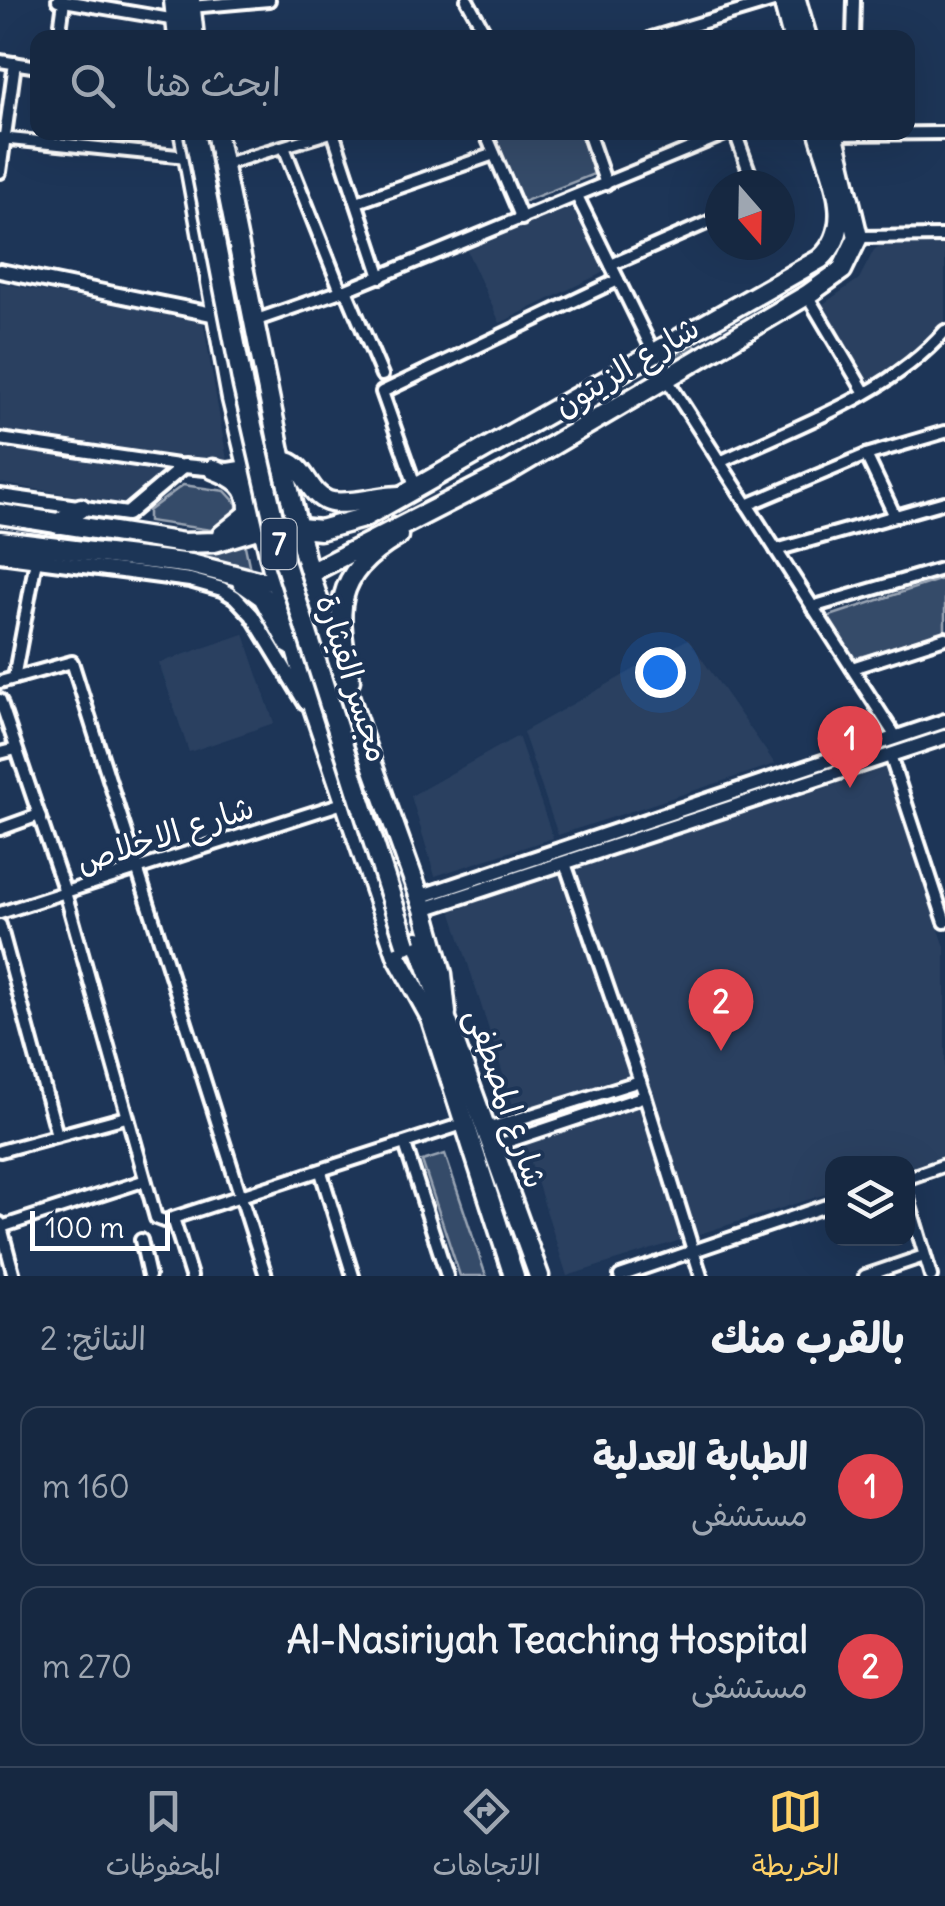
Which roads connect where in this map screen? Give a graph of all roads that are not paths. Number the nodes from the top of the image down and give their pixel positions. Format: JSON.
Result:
{"nodes":[{"id":1,"x":61,"y":0,"type":"edge"},
{"id":2,"x":269,"y":0,"type":"edge"},
{"id":3,"x":467,"y":0,"type":"edge"},
{"id":4,"x":780,"y":0,"type":"edge"},
{"id":5,"x":796,"y":0,"type":"edge"},
{"id":6,"x":854,"y":0,"type":"edge"},
{"id":7,"x":185,"y":2,"type":"edge"},
{"id":8,"x":177,"y":29,"type":"edge"},
{"id":9,"x":59,"y":30,"type":"edge"},
{"id":10,"x":192,"y":30,"type":"edge"},
{"id":11,"x":484,"y":30,"type":"edge"},
{"id":12,"x":677,"y":30,"type":"edge"},
{"id":13,"x":791,"y":30,"type":"edge"},
{"id":14,"x":805,"y":30,"type":"edge"},
{"id":15,"x":852,"y":30,"type":"edge"},
{"id":16,"x":0,"y":60,"type":"edge"},
{"id":17,"x":15,"y":63,"type":"junction"},
{"id":18,"x":30,"y":65,"type":"edge"},
{"id":19,"x":915,"y":132,"type":"edge"},
{"id":20,"x":945,"y":132,"type":"edge"},
{"id":21,"x":2,"y":138,"type":"edge"},
{"id":22,"x":185,"y":140,"type":"edge"},
{"id":23,"x":196,"y":140,"type":"edge"},
{"id":24,"x":207,"y":140,"type":"edge"},
{"id":25,"x":217,"y":140,"type":"edge"},
{"id":26,"x":305,"y":140,"type":"edge"},
{"id":27,"x":335,"y":140,"type":"edge"},
{"id":28,"x":488,"y":140,"type":"edge"},
{"id":29,"x":591,"y":140,"type":"edge"},
{"id":30,"x":713,"y":140,"type":"edge"},
{"id":31,"x":736,"y":140,"type":"edge"},
{"id":32,"x":837,"y":140,"type":"edge"},
{"id":33,"x":838,"y":140,"type":"edge"},
{"id":34,"x":284,"y":146,"type":"junction"},
{"id":35,"x":494,"y":154,"type":"junction"},
{"id":36,"x":187,"y":157,"type":"junction"},
{"id":37,"x":222,"y":165,"type":"junction"},
{"id":38,"x":748,"y":170,"type":"edge"},
{"id":39,"x":0,"y":172,"type":"edge"},
{"id":40,"x":606,"y":184,"type":"junction"},
{"id":41,"x":577,"y":196,"type":"junction"},
{"id":42,"x":356,"y":202,"type":"junction"},
{"id":43,"x":522,"y":219,"type":"junction"},
{"id":44,"x":705,"y":224,"type":"edge"},
{"id":45,"x":945,"y":236,"type":"edge"},
{"id":46,"x":858,"y":237,"type":"junction"},
{"id":47,"x":611,"y":265,"type":"junction"},
{"id":48,"x":0,"y":271,"type":"edge"},
{"id":49,"x":382,"y":278,"type":"junction"},
{"id":50,"x":618,"y":280,"type":"junction"},
{"id":51,"x":344,"y":291,"type":"junction"},
{"id":52,"x":807,"y":294,"type":"junction"},
{"id":53,"x":735,"y":308,"type":"junction"},
{"id":54,"x":217,"y":315,"type":"junction"},
{"id":55,"x":254,"y":321,"type":"junction"},
{"id":56,"x":747,"y":330,"type":"junction"},
{"id":57,"x":945,"y":331,"type":"edge"},
{"id":58,"x":690,"y":333,"type":"junction"},
{"id":59,"x":654,"y":353,"type":"junction"},
{"id":60,"x":702,"y":356,"type":"junction"},
{"id":61,"x":382,"y":375,"type":"dead end"},
{"id":62,"x":666,"y":378,"type":"junction"},
{"id":63,"x":865,"y":393,"type":"junction"},
{"id":64,"x":945,"y":432,"type":"edge"},
{"id":65,"x":0,"y":439,"type":"edge"},
{"id":66,"x":866,"y":455,"type":"junction"},
{"id":67,"x":282,"y":460,"type":"junction"},
{"id":68,"x":720,"y":462,"type":"junction"},
{"id":69,"x":184,"y":466,"type":"junction"},
{"id":70,"x":248,"y":468,"type":"junction"},
{"id":71,"x":214,"y":470,"type":"junction"},
{"id":72,"x":509,"y":471,"type":"junction"},
{"id":73,"x":411,"y":493,"type":"junction"},
{"id":74,"x":0,"y":496,"type":"edge"},
{"id":75,"x":945,"y":502,"type":"edge"},
{"id":76,"x":748,"y":505,"type":"junction"},
{"id":77,"x":81,"y":508,"type":"junction"},
{"id":78,"x":0,"y":514,"type":"edge"},
{"id":79,"x":894,"y":516,"type":"junction"},
{"id":80,"x":254,"y":521,"type":"junction"},
{"id":81,"x":58,"y":524,"type":"junction"},
{"id":82,"x":297,"y":527,"type":"junction"},
{"id":83,"x":0,"y":541,"type":"edge"},
{"id":84,"x":776,"y":550,"type":"junction"},
{"id":85,"x":0,"y":555,"type":"edge"},
{"id":86,"x":124,"y":556,"type":"junction"},
{"id":87,"x":36,"y":560,"type":"junction"},
{"id":88,"x":945,"y":568,"type":"edge"},
{"id":89,"x":310,"y":574,"type":"junction"},
{"id":90,"x":146,"y":576,"type":"junction"},
{"id":91,"x":234,"y":576,"type":"junction"},
{"id":92,"x":276,"y":582,"type":"junction"},
{"id":93,"x":812,"y":607,"type":"junction"},
{"id":94,"x":329,"y":635,"type":"junction"},
{"id":95,"x":945,"y":638,"type":"edge"},
{"id":96,"x":296,"y":645,"type":"junction"},
{"id":97,"x":852,"y":668,"type":"junction"},
{"id":98,"x":14,"y":678,"type":"junction"},
{"id":99,"x":304,"y":678,"type":"junction"},
{"id":100,"x":0,"y":682,"type":"edge"},
{"id":101,"x":0,"y":700,"type":"edge"},
{"id":102,"x":945,"y":721,"type":"edge"},
{"id":103,"x":896,"y":737,"type":"junction"},
{"id":104,"x":945,"y":737,"type":"edge"},
{"id":105,"x":324,"y":739,"type":"junction"},
{"id":106,"x":362,"y":739,"type":"junction"},
{"id":107,"x":16,"y":748,"type":"junction"},
{"id":108,"x":0,"y":754,"type":"edge"},
{"id":109,"x":890,"y":755,"type":"junction"},
{"id":110,"x":346,"y":802,"type":"junction"},
{"id":111,"x":39,"y":815,"type":"junction"},
{"id":112,"x":0,"y":828,"type":"edge"},
{"id":113,"x":566,"y":862,"type":"junction"},
{"id":114,"x":139,"y":868,"type":"junction"},
{"id":115,"x":65,"y":892,"type":"junction"},
{"id":116,"x":421,"y":903,"type":"junction"},
{"id":117,"x":0,"y":912,"type":"edge"},
{"id":118,"x":945,"y":922,"type":"edge"},
{"id":119,"x":0,"y":925,"type":"edge"},
{"id":120,"x":412,"y":942,"type":"junction"},
{"id":121,"x":438,"y":1015,"type":"junction"},
{"id":122,"x":640,"y":1081,"type":"junction"},
{"id":123,"x":645,"y":1096,"type":"junction"},
{"id":124,"x":126,"y":1116,"type":"junction"},
{"id":125,"x":467,"y":1123,"type":"junction"},
{"id":126,"x":57,"y":1135,"type":"junction"},
{"id":127,"x":490,"y":1138,"type":"junction"},
{"id":128,"x":405,"y":1144,"type":"junction"},
{"id":129,"x":0,"y":1151,"type":"edge"},
{"id":130,"x":945,"y":1165,"type":"edge"},
{"id":131,"x":322,"y":1172,"type":"junction"},
{"id":132,"x":915,"y":1176,"type":"edge"},
{"id":133,"x":143,"y":1182,"type":"junction"},
{"id":134,"x":239,"y":1197,"type":"junction"},
{"id":135,"x":825,"y":1206,"type":"edge"},
{"id":136,"x":173,"y":1218,"type":"junction"},
{"id":137,"x":1,"y":1224,"type":"edge"},
{"id":138,"x":915,"y":1224,"type":"edge"},
{"id":139,"x":141,"y":1240,"type":"dead end"},
{"id":140,"x":694,"y":1252,"type":"junction"},
{"id":141,"x":924,"y":1256,"type":"junction"},
{"id":142,"x":14,"y":1276,"type":"edge"},
{"id":143,"x":150,"y":1276,"type":"edge"},
{"id":144,"x":191,"y":1276,"type":"edge"},
{"id":145,"x":266,"y":1276,"type":"edge"},
{"id":146,"x":353,"y":1276,"type":"edge"},
{"id":147,"x":446,"y":1276,"type":"edge"},
{"id":148,"x":514,"y":1276,"type":"edge"},
{"id":149,"x":539,"y":1276,"type":"edge"},
{"id":150,"x":620,"y":1276,"type":"edge"},
{"id":151,"x":702,"y":1276,"type":"edge"},
{"id":152,"x":868,"y":1276,"type":"edge"},
{"id":153,"x":930,"y":1276,"type":"edge"}],
"edges":[{"from":1,"to":8,"type":"street"},
{"from":1,"to":9,"type":"street"},
{"from":2,"to":7,"type":"street"},
{"from":3,"to":11,"type":"street"},
{"from":4,"to":12,"type":"street"},
{"from":4,"to":13,"type":"main road"},
{"from":5,"to":14,"type":"main road"},
{"from":6,"to":15,"type":"street"},
{"from":7,"to":8,"type":"main road"},
{"from":7,"to":10,"type":"main road"},
{"from":16,"to":17,"type":"street"},
{"from":17,"to":18,"type":"street"},
{"from":17,"to":21,"type":"street"},
{"from":19,"to":20,"type":"street"},
{"from":21,"to":36,"type":"street"},
{"from":21,"to":39,"type":"street"},
{"from":22,"to":36,"type":"main road"},
{"from":23,"to":120,"type":"main road","name":"مجسر القيثارة","number":"7","bridge":true},
{"from":24,"to":120,"type":"main road","name":"مجسر القيثارة","number":"7"},
{"from":25,"to":37,"type":"main road"},
{"from":26,"to":34,"type":"street"},
{"from":27,"to":42,"type":"street"},
{"from":28,"to":35,"type":"street"},
{"from":29,"to":40,"type":"street"},
{"from":30,"to":40,"type":"street"},
{"from":31,"to":38,"type":"street"},
{"from":32,"to":53,"type":"main road","name":"شارع الزيتون"},
{"from":33,"to":46,"type":"main road"},
{"from":34,"to":37,"type":"street"},
{"from":34,"to":51,"type":"street"},
{"from":35,"to":42,"type":"street"},
{"from":35,"to":43,"type":"street"},
{"from":36,"to":54,"type":"main road"},
{"from":37,"to":55,"type":"main road"},
{"from":40,"to":41,"type":"street"},
{"from":41,"to":43,"type":"street"},
{"from":41,"to":47,"type":"street"},
{"from":42,"to":49,"type":"street"},
{"from":43,"to":49,"type":"street"},
{"from":44,"to":47,"type":"street"},
{"from":45,"to":46,"type":"street"},
{"from":46,"to":52,"type":"main road","name":"شارع الزيتون"},
{"from":47,"to":50,"type":"street"},
{"from":48,"to":54,"type":"street"},
{"from":49,"to":51,"type":"street"},
{"from":50,"to":59,"type":"street"},
{"from":50,"to":73,"type":"street"},
{"from":51,"to":55,"type":"street"},
{"from":51,"to":61,"type":"street"},
{"from":52,"to":56,"type":"main road","name":"شارع الزيتون"},
{"from":52,"to":63,"type":"street"},
{"from":53,"to":56,"type":"main road"},
{"from":53,"to":58,"type":"main road","name":"شارع الزيتون"},
{"from":54,"to":70,"type":"main road"},
{"from":55,"to":67,"type":"main road"},
{"from":56,"to":60,"type":"main road","name":"شارع الزيتون"},
{"from":57,"to":63,"type":"street"},
{"from":58,"to":59,"type":"main road","name":"شارع الزيتون"},
{"from":58,"to":60,"type":"main road"},
{"from":59,"to":73,"type":"main road","name":"شارع الزيتون"},
{"from":60,"to":62,"type":"main road","name":"شارع الزيتون"},
{"from":62,"to":68,"type":"street"},
{"from":62,"to":72,"type":"main road","name":"شارع الزيتون"},
{"from":63,"to":68,"type":"street"},
{"from":64,"to":66,"type":"street"},
{"from":65,"to":69,"type":"street"},
{"from":66,"to":76,"type":"street"},
{"from":66,"to":79,"type":"street"},
{"from":67,"to":70,"type":"street"},
{"from":67,"to":73,"type":"main road"},
{"from":67,"to":82,"type":"main road"},
{"from":68,"to":76,"type":"street"},
{"from":69,"to":71,"type":"street"},
{"from":69,"to":77,"type":"street"},
{"from":70,"to":71,"type":"street"},
{"from":70,"to":80,"type":"main road"},
{"from":71,"to":80,"type":"main road"},
{"from":72,"to":89,"type":"main road","name":"شارع الزيتون"},
{"from":72,"to":106,"type":"main road"},
{"from":73,"to":82,"type":"main road","name":"شارع الزيتون"},
{"from":74,"to":77,"type":"street"},
{"from":75,"to":79,"type":"street"},
{"from":76,"to":84,"type":"street"},
{"from":77,"to":81,"type":"main road"},
{"from":78,"to":81,"type":"main road","name":"شارع الزيتون"},
{"from":79,"to":84,"type":"street"},
{"from":80,"to":81,"type":"main road","name":"شارع الزيتون"},
{"from":80,"to":82,"type":"main road","name":"شارع الزيتون"},
{"from":80,"to":92,"type":"main road"},
{"from":82,"to":89,"type":"main road"},
{"from":83,"to":86,"type":"main road"},
{"from":84,"to":93,"type":"street"},
{"from":85,"to":87,"type":"street"},
{"from":86,"to":90,"type":"main road"},
{"from":86,"to":91,"type":"main road"},
{"from":87,"to":90,"type":"street"},
{"from":87,"to":98,"type":"street"},
{"from":88,"to":93,"type":"street"},
{"from":89,"to":92,"type":"main road","name":"شارع الزيتون"},
{"from":89,"to":94,"type":"main road"},
{"from":90,"to":105,"type":"street"},
{"from":91,"to":92,"type":"main road"},
{"from":91,"to":99,"type":"main road"},
{"from":92,"to":96,"type":"main road"},
{"from":93,"to":97,"type":"street"},
{"from":94,"to":96,"type":"main road"},
{"from":94,"to":106,"type":"main road"},
{"from":95,"to":97,"type":"street"},
{"from":96,"to":99,"type":"main road"},
{"from":97,"to":103,"type":"street"},
{"from":98,"to":100,"type":"street"},
{"from":98,"to":114,"type":"street"},
{"from":99,"to":105,"type":"main road"},
{"from":101,"to":107,"type":"street"},
{"from":102,"to":103,"type":"street"},
{"from":103,"to":116,"type":"street"},
{"from":104,"to":109,"type":"street"},
{"from":105,"to":110,"type":"main road"},
{"from":106,"to":116,"type":"main road"},
{"from":107,"to":108,"type":"street"},
{"from":107,"to":111,"type":"street"},
{"from":109,"to":113,"type":"street"},
{"from":109,"to":118,"type":"street"},
{"from":110,"to":114,"type":"street","name":"شارع الاخلاص"},
{"from":110,"to":121,"type":"main road"},
{"from":111,"to":112,"type":"street"},
{"from":111,"to":115,"type":"street"},
{"from":113,"to":116,"type":"street"},
{"from":113,"to":122,"type":"street"},
{"from":114,"to":115,"type":"street","name":"شارع الاخلاص"},
{"from":114,"to":134,"type":"street"},
{"from":115,"to":117,"type":"street","name":"شارع الاخلاص"},
{"from":115,"to":124,"type":"street"},
{"from":116,"to":121,"type":"main road"},
{"from":119,"to":126,"type":"street"},
{"from":120,"to":121,"type":"main road","name":"شارع المصطفى","number":"7"},
{"from":121,"to":125,"type":"main road","name":"شارع المصطفى","number":"7"},
{"from":121,"to":127,"type":"main road","name":"شارع المصطفى","number":"7"},
{"from":122,"to":123,"type":"street"},
{"from":122,"to":127,"type":"street"},
{"from":123,"to":127,"type":"street"},
{"from":123,"to":140,"type":"street"},
{"from":124,"to":126,"type":"street"},
{"from":124,"to":133,"type":"street"},
{"from":125,"to":128,"type":"street"},
{"from":125,"to":148,"type":"main road","name":"شارع المصطفى","number":"7"},
{"from":126,"to":129,"type":"street"},
{"from":127,"to":149,"type":"main road","name":"شارع المصطفى","number":"7"},
{"from":128,"to":131,"type":"street"},
{"from":128,"to":147,"type":"street"},
{"from":130,"to":132,"type":"street"},
{"from":131,"to":134,"type":"street"},
{"from":131,"to":146,"type":"street"},
{"from":133,"to":136,"type":"street"},
{"from":133,"to":137,"type":"street"},
{"from":134,"to":136,"type":"street"},
{"from":134,"to":145,"type":"street"},
{"from":135,"to":140,"type":"street"},
{"from":136,"to":144,"type":"street"},
{"from":137,"to":142,"type":"street"},
{"from":138,"to":141,"type":"street"},
{"from":139,"to":143,"type":"street"},
{"from":140,"to":150,"type":"street"},
{"from":140,"to":151,"type":"street"},
{"from":141,"to":152,"type":"street"},
{"from":141,"to":153,"type":"street"}]}
